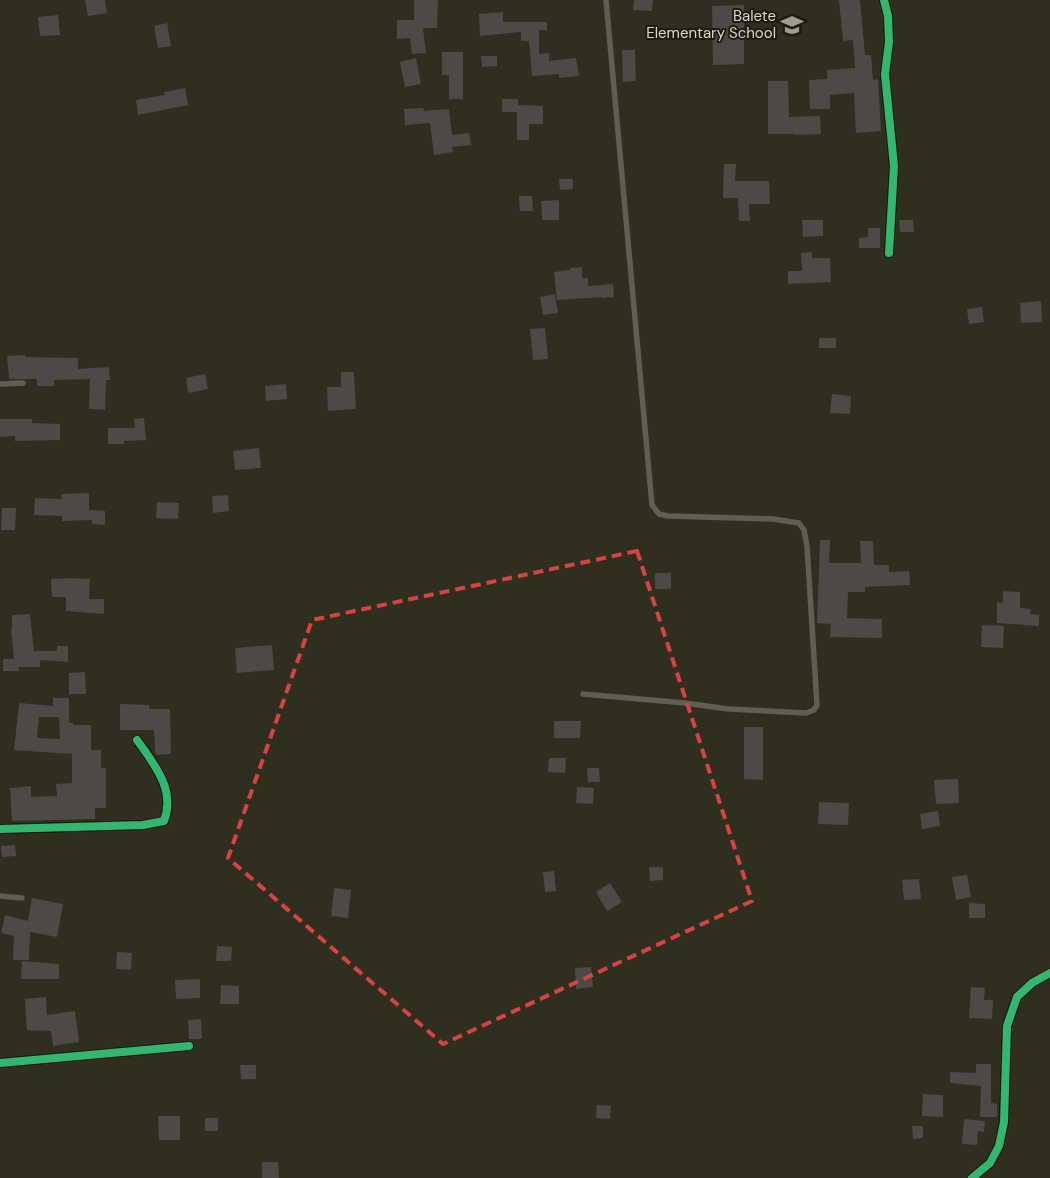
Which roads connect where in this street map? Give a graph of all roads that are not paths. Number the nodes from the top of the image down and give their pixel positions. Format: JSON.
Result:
{"nodes":[{"id":1,"x":606,"y":0,"type":"edge"},
{"id":2,"x":884,"y":0,"type":"edge"},
{"id":3,"x":888,"y":253,"type":"dead end"},
{"id":4,"x":23,"y":383,"type":"dead end"},
{"id":5,"x":0,"y":384,"type":"edge"},
{"id":6,"x":583,"y":694,"type":"dead end"},
{"id":7,"x":137,"y":740,"type":"dead end"},
{"id":8,"x":0,"y":829,"type":"edge"},
{"id":9,"x":0,"y":896,"type":"edge"},
{"id":10,"x":22,"y":898,"type":"dead end"},
{"id":11,"x":1050,"y":973,"type":"edge"},
{"id":12,"x":189,"y":1046,"type":"dead end"},
{"id":13,"x":0,"y":1063,"type":"edge"},
{"id":14,"x":972,"y":1178,"type":"edge"}],
"edges":[{"from":1,"to":6,"type":"lane"},
{"from":2,"to":3,"type":"street"},
{"from":4,"to":5,"type":"lane"},
{"from":7,"to":8,"type":"street"},
{"from":9,"to":10,"type":"lane"},
{"from":11,"to":14,"type":"street"},
{"from":12,"to":13,"type":"street"}]}
